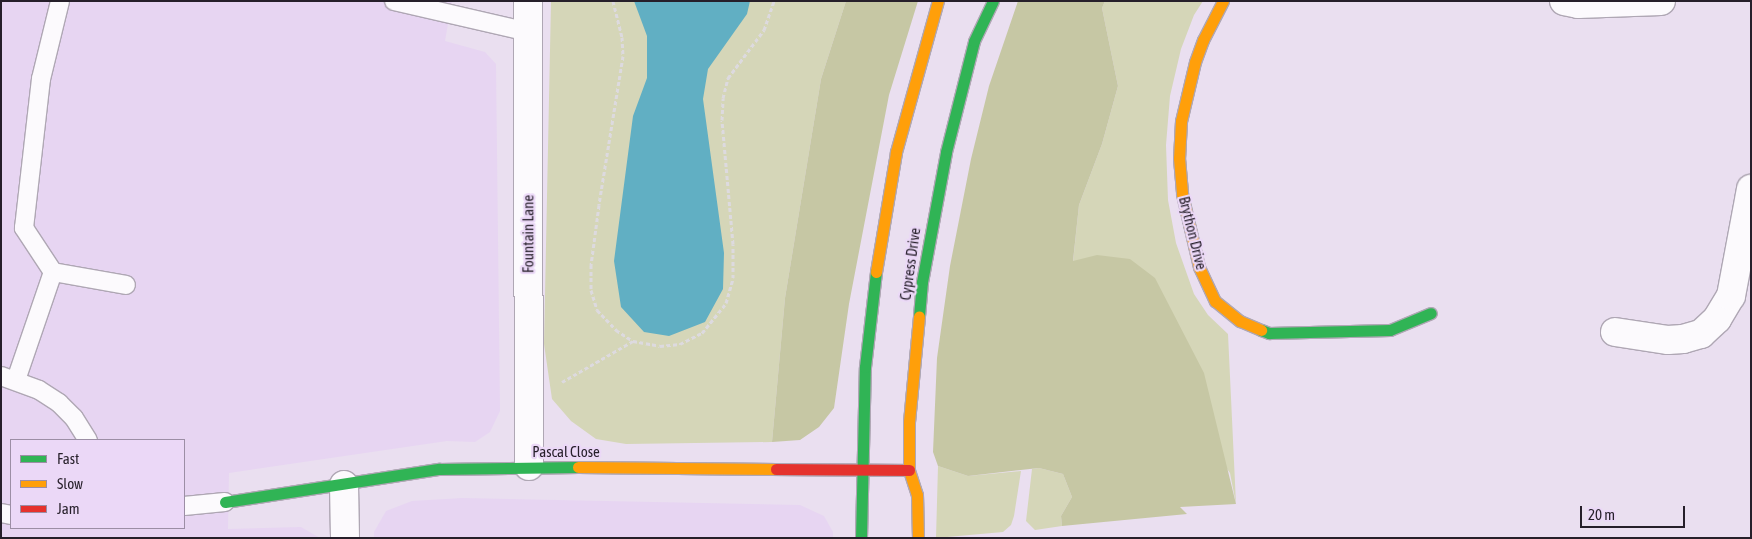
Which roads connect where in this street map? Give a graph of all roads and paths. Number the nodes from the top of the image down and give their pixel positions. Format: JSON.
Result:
{"nodes":[{"id":1,"x":60,"y":1,"type":"edge"},
{"id":2,"x":394,"y":1,"type":"edge"},
{"id":3,"x":528,"y":1,"type":"edge"},
{"id":4,"x":613,"y":1,"type":"edge"},
{"id":5,"x":774,"y":1,"type":"edge"},
{"id":6,"x":938,"y":1,"type":"edge"},
{"id":7,"x":993,"y":1,"type":"edge"},
{"id":8,"x":1223,"y":1,"type":"edge"},
{"id":9,"x":1564,"y":1,"type":"edge"},
{"id":10,"x":1661,"y":1,"type":"edge"},
{"id":11,"x":1617,"y":2,"type":"edge"},
{"id":12,"x":528,"y":32,"type":"junction"},
{"id":13,"x":1751,"y":189,"type":"edge"},
{"id":14,"x":53,"y":272,"type":"junction"},
{"id":15,"x":126,"y":285,"type":"dead end"},
{"id":16,"x":1431,"y":313,"type":"dead end"},
{"id":17,"x":1615,"y":332,"type":"dead end"},
{"id":18,"x":633,"y":341,"type":"junction"},
{"id":19,"x":9,"y":378,"type":"edge"},
{"id":20,"x":528,"y":401,"type":"junction"},
{"id":21,"x":87,"y":439,"type":"edge"},
{"id":22,"x":529,"y":466,"type":"junction"},
{"id":23,"x":861,"y":470,"type":"junction"},
{"id":24,"x":909,"y":470,"type":"junction"},
{"id":25,"x":344,"y":485,"type":"junction"},
{"id":26,"x":225,"y":502,"type":"joint"},
{"id":27,"x":185,"y":506,"type":"edge"},
{"id":28,"x":345,"y":538,"type":"edge"},
{"id":29,"x":861,"y":538,"type":"edge"},
{"id":30,"x":918,"y":538,"type":"edge"}],
"edges":[{"from":1,"to":14,"type":"lane"},
{"from":2,"to":12,"type":"lane"},
{"from":3,"to":12,"type":"street","name":"Fountain Lane"},
{"from":4,"to":18,"type":"path"},
{"from":5,"to":18,"type":"path"},
{"from":6,"to":23,"type":"street"},
{"from":7,"to":24,"type":"street","name":"Cypress Drive"},
{"from":8,"to":16,"type":"street","name":"Brython Drive"},
{"from":9,"to":11,"type":"street"},
{"from":10,"to":11,"type":"street"},
{"from":12,"to":20,"type":"street","name":"Fountain Lane"},
{"from":13,"to":17,"type":"street"},
{"from":14,"to":15,"type":"lane"},
{"from":14,"to":19,"type":"lane"},
{"from":18,"to":20,"type":"path"},
{"from":19,"to":21,"type":"lane"},
{"from":20,"to":22,"type":"street","name":"Fountain Lane"},
{"from":22,"to":23,"type":"street","name":"Pascal Close"},
{"from":22,"to":25,"type":"street","name":"Pascal Close"},
{"from":23,"to":24,"type":"street","name":"Pascal Close"},
{"from":23,"to":29,"type":"street"},
{"from":24,"to":30,"type":"street","name":"Cypress Drive"},
{"from":25,"to":26,"type":"street","name":"Pascal Close"},
{"from":25,"to":28,"type":"street"},
{"from":26,"to":27,"type":"lane"}]}
